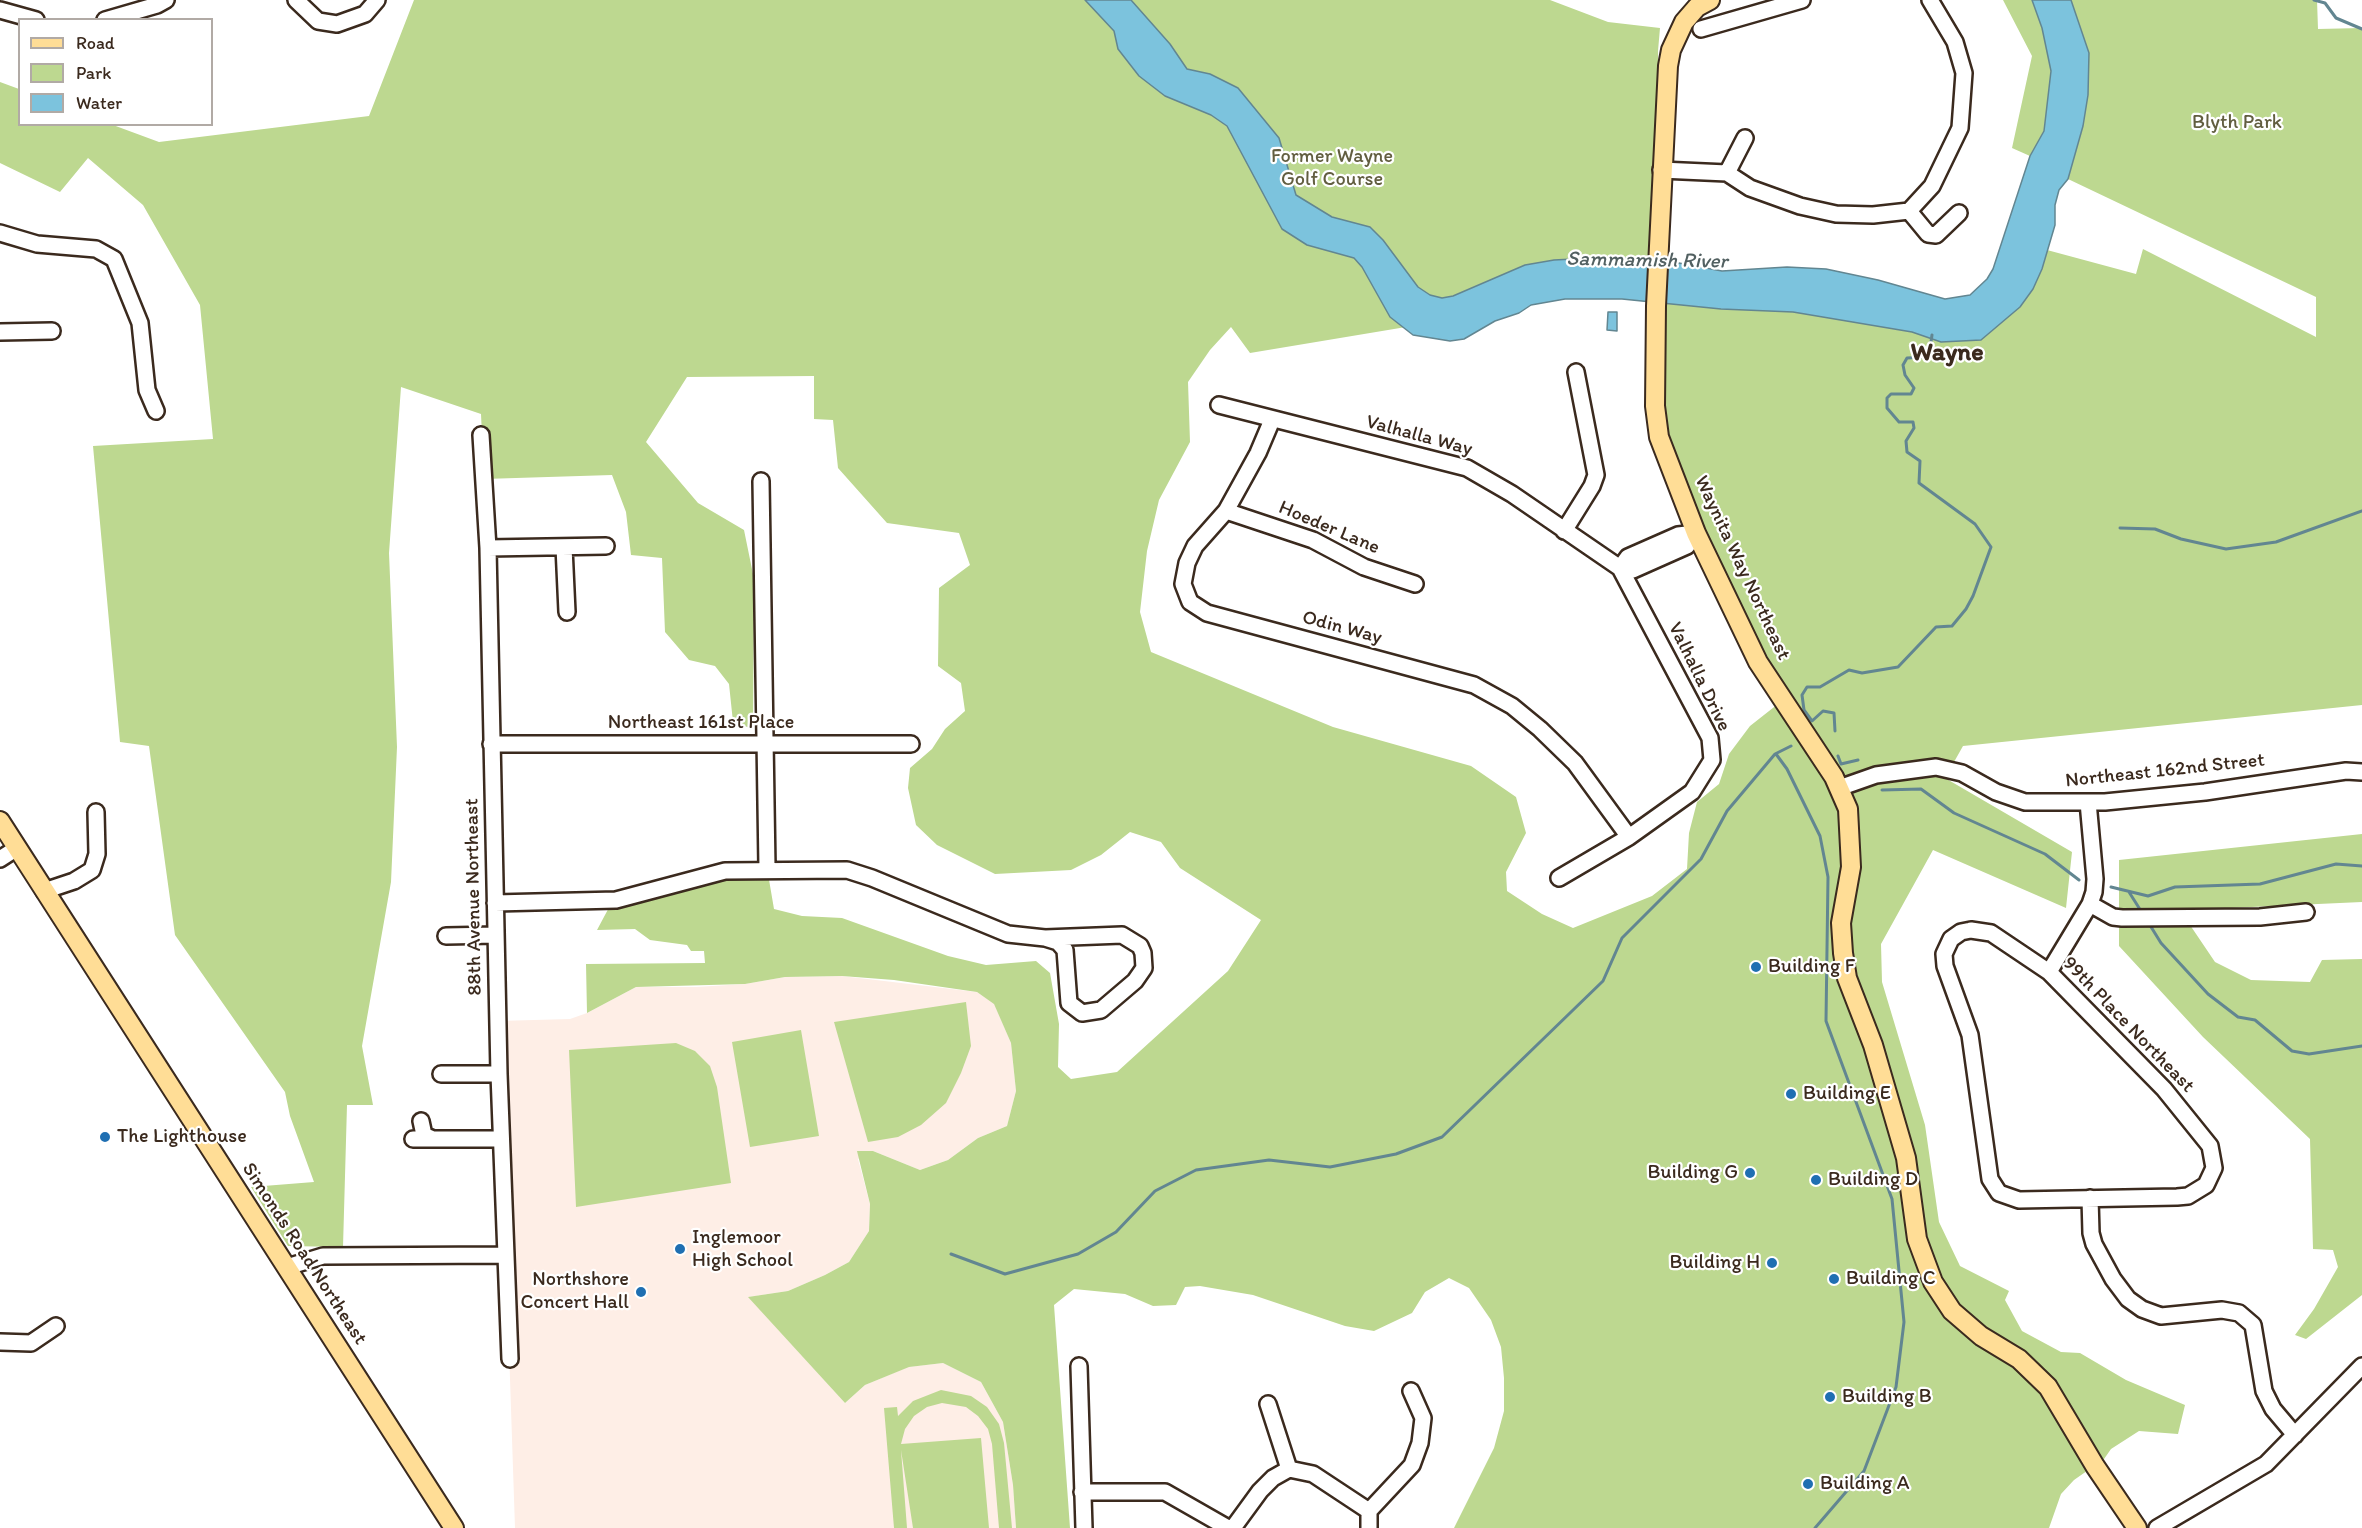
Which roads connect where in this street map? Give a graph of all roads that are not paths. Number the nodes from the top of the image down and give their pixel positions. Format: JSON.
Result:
{"nodes":[{"id":1,"x":296,"y":0,"type":"edge"},
{"id":2,"x":377,"y":0,"type":"edge"},
{"id":3,"x":1710,"y":0,"type":"edge"},
{"id":4,"x":1802,"y":0,"type":"edge"},
{"id":5,"x":1930,"y":0,"type":"edge"},
{"id":6,"x":162,"y":8,"type":"edge"},
{"id":7,"x":0,"y":10,"type":"edge"},
{"id":8,"x":29,"y":18,"type":"edge"},
{"id":9,"x":114,"y":18,"type":"edge"},
{"id":10,"x":1701,"y":29,"type":"dead end"},
{"id":11,"x":1745,"y":138,"type":"dead end"},
{"id":12,"x":1661,"y":170,"type":"junction"},
{"id":13,"x":1726,"y":173,"type":"junction"},
{"id":14,"x":1909,"y":211,"type":"junction"},
{"id":15,"x":1959,"y":213,"type":"dead end"},
{"id":16,"x":0,"y":233,"type":"edge"},
{"id":17,"x":52,"y":331,"type":"dead end"},
{"id":18,"x":0,"y":332,"type":"edge"},
{"id":19,"x":1576,"y":372,"type":"dead end"},
{"id":20,"x":1219,"y":405,"type":"dead end"},
{"id":21,"x":156,"y":411,"type":"dead end"},
{"id":22,"x":1272,"y":420,"type":"junction"},
{"id":23,"x":481,"y":435,"type":"dead end"},
{"id":24,"x":761,"y":481,"type":"dead end"},
{"id":25,"x":1226,"y":511,"type":"junction"},
{"id":26,"x":1564,"y":531,"type":"junction"},
{"id":27,"x":1696,"y":534,"type":"junction"},
{"id":28,"x":606,"y":546,"type":"dead end"},
{"id":29,"x":564,"y":547,"type":"junction"},
{"id":30,"x":488,"y":548,"type":"junction"},
{"id":31,"x":1620,"y":568,"type":"junction"},
{"id":32,"x":1415,"y":584,"type":"dead end"},
{"id":33,"x":567,"y":612,"type":"dead end"},
{"id":34,"x":491,"y":744,"type":"junction"},
{"id":35,"x":767,"y":744,"type":"junction"},
{"id":36,"x":911,"y":744,"type":"dead end"},
{"id":37,"x":2362,"y":772,"type":"edge"},
{"id":38,"x":1839,"y":788,"type":"junction"},
{"id":39,"x":2088,"y":802,"type":"junction"},
{"id":40,"x":96,"y":812,"type":"dead end"},
{"id":41,"x":0,"y":821,"type":"edge"},
{"id":42,"x":1629,"y":837,"type":"junction"},
{"id":43,"x":17,"y":848,"type":"junction"},
{"id":44,"x":0,"y":860,"type":"edge"},
{"id":45,"x":767,"y":868,"type":"junction"},
{"id":46,"x":1559,"y":878,"type":"dead end"},
{"id":47,"x":44,"y":891,"type":"junction"},
{"id":48,"x":495,"y":903,"type":"junction"},
{"id":49,"x":2090,"y":904,"type":"junction"},
{"id":50,"x":2306,"y":912,"type":"dead end"},
{"id":51,"x":446,"y":936,"type":"dead end"},
{"id":52,"x":496,"y":936,"type":"junction"},
{"id":53,"x":1045,"y":938,"type":"junction"},
{"id":54,"x":2049,"y":972,"type":"junction"},
{"id":55,"x":441,"y":1074,"type":"dead end"},
{"id":56,"x":499,"y":1074,"type":"junction"},
{"id":57,"x":422,"y":1121,"type":"dead end"},
{"id":58,"x":413,"y":1139,"type":"dead end"},
{"id":59,"x":433,"y":1139,"type":"junction"},
{"id":60,"x":501,"y":1139,"type":"junction"},
{"id":61,"x":2090,"y":1198,"type":"junction"},
{"id":62,"x":504,"y":1255,"type":"junction"},
{"id":63,"x":287,"y":1268,"type":"junction"},
{"id":64,"x":56,"y":1326,"type":"dead end"},
{"id":65,"x":0,"y":1342,"type":"edge"},
{"id":66,"x":510,"y":1359,"type":"dead end"},
{"id":67,"x":1079,"y":1366,"type":"dead end"},
{"id":68,"x":2362,"y":1366,"type":"edge"},
{"id":69,"x":1412,"y":1391,"type":"dead end"},
{"id":70,"x":1268,"y":1404,"type":"dead end"},
{"id":71,"x":2295,"y":1435,"type":"junction"},
{"id":72,"x":1289,"y":1469,"type":"junction"},
{"id":73,"x":1082,"y":1492,"type":"junction"},
{"id":74,"x":1369,"y":1511,"type":"junction"},
{"id":75,"x":454,"y":1528,"type":"edge"},
{"id":76,"x":1084,"y":1528,"type":"edge"},
{"id":77,"x":1228,"y":1528,"type":"edge"},
{"id":78,"x":1233,"y":1528,"type":"edge"},
{"id":79,"x":1369,"y":1528,"type":"edge"},
{"id":80,"x":2137,"y":1528,"type":"edge"},
{"id":81,"x":2157,"y":1528,"type":"edge"}],
"edges":[{"from":1,"to":2,"type":"street"},
{"from":3,"to":12,"type":"main road","name":"Waynita Way Northeast"},
{"from":4,"to":10,"type":"street"},
{"from":5,"to":14,"type":"street"},
{"from":6,"to":9,"type":"street"},
{"from":7,"to":8,"type":"street"},
{"from":11,"to":13,"type":"street"},
{"from":12,"to":13,"type":"street"},
{"from":12,"to":27,"type":"main road","name":"Waynita Way Northeast"},
{"from":13,"to":14,"type":"street"},
{"from":14,"to":15,"type":"street"},
{"from":16,"to":21,"type":"street"},
{"from":17,"to":18,"type":"street"},
{"from":19,"to":26,"type":"street"},
{"from":20,"to":22,"type":"street","name":"Valhalla Way"},
{"from":22,"to":25,"type":"street","name":"Odin Way"},
{"from":22,"to":26,"type":"street","name":"Valhalla Way"},
{"from":23,"to":30,"type":"street","name":"88th Avenue Northeast"},
{"from":24,"to":35,"type":"street"},
{"from":25,"to":32,"type":"street","name":"Hoeder Lane"},
{"from":25,"to":42,"type":"street","name":"Odin Way"},
{"from":26,"to":31,"type":"street","name":"Valhalla Way"},
{"from":27,"to":31,"type":"street"},
{"from":27,"to":38,"type":"main road","name":"Waynita Way Northeast"},
{"from":28,"to":29,"type":"street"},
{"from":29,"to":30,"type":"street"},
{"from":29,"to":33,"type":"street"},
{"from":30,"to":34,"type":"street","name":"88th Avenue Northeast"},
{"from":31,"to":42,"type":"street","name":"Valhalla Drive"},
{"from":34,"to":35,"type":"street","name":"Northeast 161st Place"},
{"from":34,"to":48,"type":"street","name":"88th Avenue Northeast"},
{"from":35,"to":36,"type":"street","name":"Northeast 161st Place"},
{"from":35,"to":45,"type":"street"},
{"from":37,"to":39,"type":"street","name":"Northeast 162nd Street"},
{"from":38,"to":39,"type":"street","name":"Northeast 162nd Street"},
{"from":38,"to":80,"type":"main road","name":"Waynita Way Northeast"},
{"from":39,"to":49,"type":"street"},
{"from":40,"to":47,"type":"street"},
{"from":41,"to":43,"type":"main road","name":"Simonds Road Northeast"},
{"from":42,"to":46,"type":"street","name":"Valhalla Drive"},
{"from":43,"to":44,"type":"street"},
{"from":43,"to":47,"type":"main road","name":"Simonds Road Northeast"},
{"from":45,"to":48,"type":"street"},
{"from":45,"to":53,"type":"street"},
{"from":47,"to":63,"type":"main road","name":"Simonds Road Northeast"},
{"from":48,"to":52,"type":"street","name":"88th Avenue Northeast"},
{"from":49,"to":50,"type":"street"},
{"from":49,"to":54,"type":"street"},
{"from":51,"to":52,"type":"street"},
{"from":52,"to":56,"type":"street","name":"88th Avenue Northeast"},
{"from":53,"to":53,"type":"street"},
{"from":54,"to":61,"type":"street","name":"99th Place Northeast"},
{"from":54,"to":61,"type":"street","name":"99th Place Northeast"},
{"from":55,"to":56,"type":"street"},
{"from":56,"to":60,"type":"street","name":"88th Avenue Northeast"},
{"from":57,"to":59,"type":"street"},
{"from":58,"to":59,"type":"street"},
{"from":59,"to":60,"type":"street"},
{"from":60,"to":62,"type":"street","name":"88th Avenue Northeast"},
{"from":61,"to":71,"type":"street"},
{"from":62,"to":63,"type":"street"},
{"from":62,"to":66,"type":"street","name":"88th Avenue Northeast"},
{"from":63,"to":75,"type":"main road","name":"Simonds Road Northeast"},
{"from":64,"to":65,"type":"street"},
{"from":67,"to":73,"type":"street"},
{"from":68,"to":71,"type":"street"},
{"from":69,"to":74,"type":"street"},
{"from":70,"to":72,"type":"street"},
{"from":71,"to":81,"type":"street"},
{"from":72,"to":74,"type":"street"},
{"from":72,"to":78,"type":"street"},
{"from":73,"to":76,"type":"street"},
{"from":73,"to":77,"type":"street"},
{"from":74,"to":79,"type":"street"}]}
